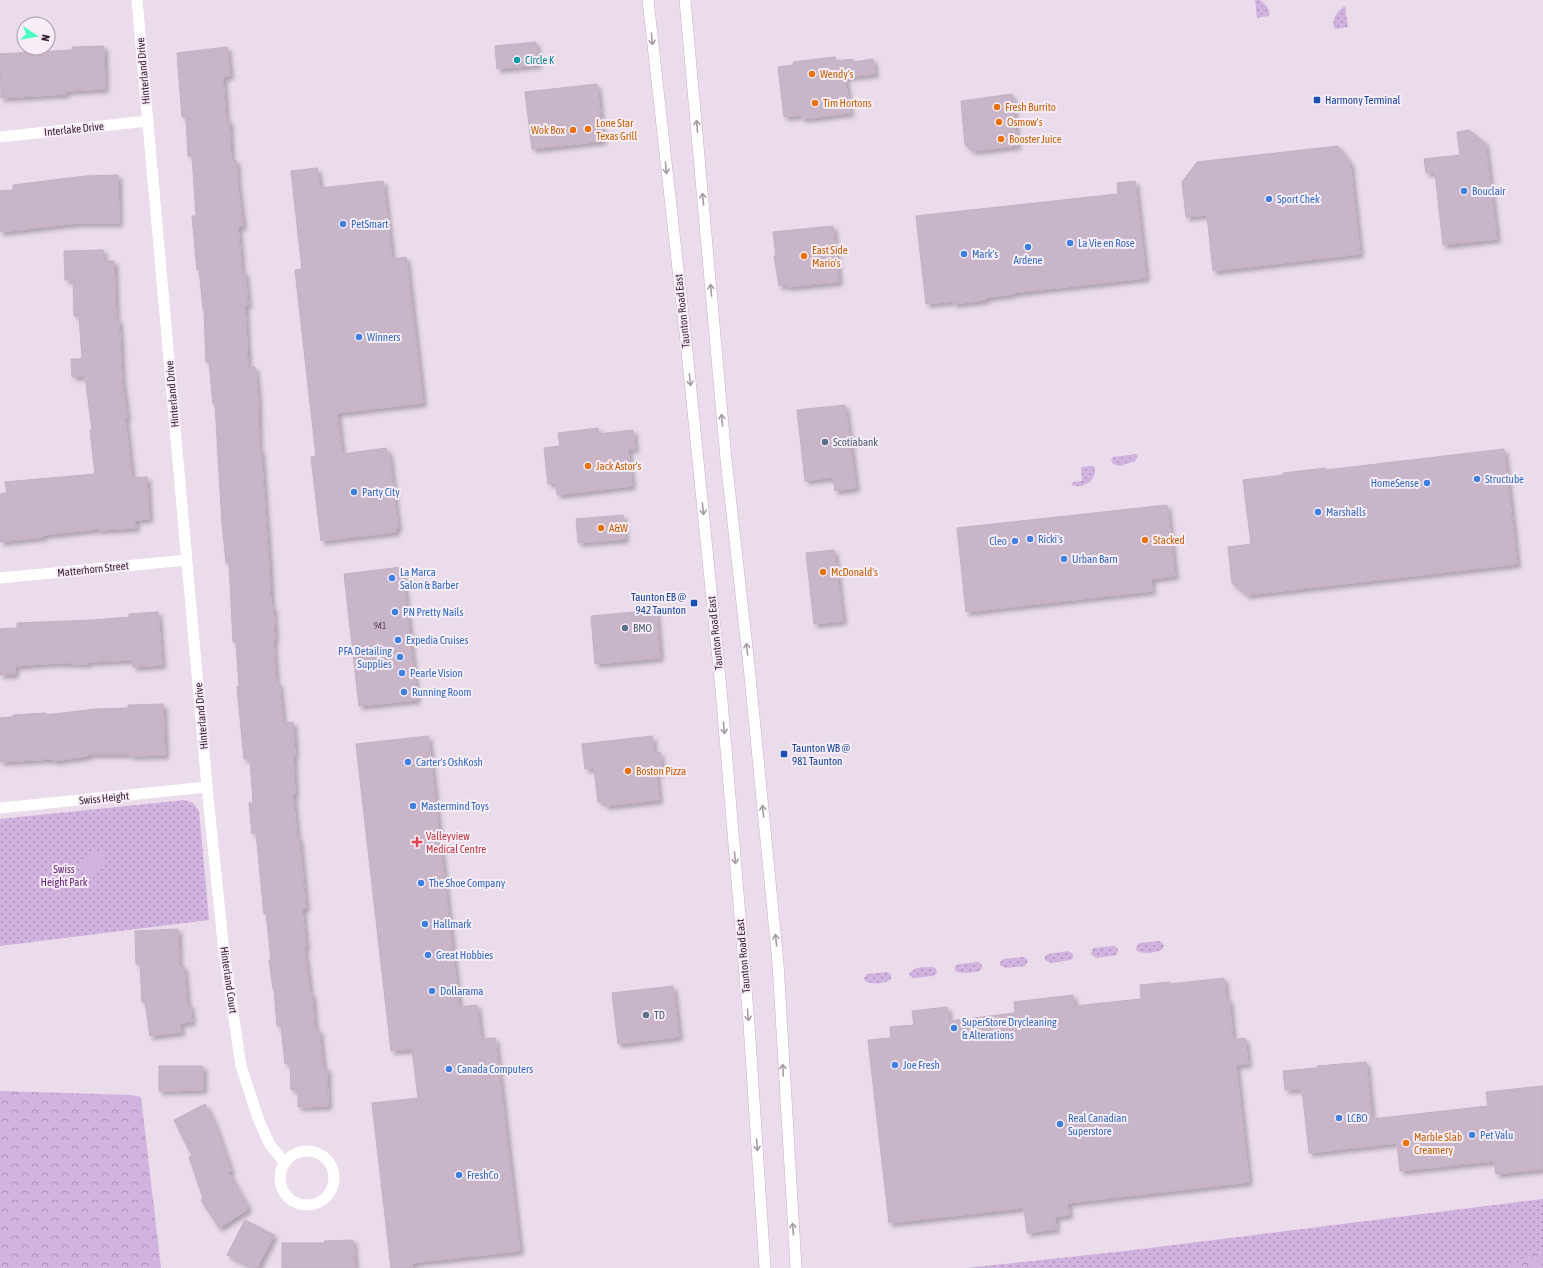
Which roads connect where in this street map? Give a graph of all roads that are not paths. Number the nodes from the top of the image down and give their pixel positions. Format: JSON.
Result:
{"nodes":[{"id":1,"x":137,"y":0,"type":"edge"},
{"id":2,"x":648,"y":0,"type":"edge"},
{"id":3,"x":685,"y":0,"type":"edge"},
{"id":4,"x":147,"y":121,"type":"junction"},
{"id":5,"x":0,"y":137,"type":"edge"},
{"id":6,"x":187,"y":560,"type":"junction"},
{"id":7,"x":0,"y":578,"type":"edge"},
{"id":8,"x":207,"y":787,"type":"junction"},
{"id":9,"x":0,"y":808,"type":"edge"},
{"id":10,"x":285,"y":1163,"type":"junction"},
{"id":11,"x":765,"y":1268,"type":"edge"},
{"id":12,"x":796,"y":1268,"type":"edge"}],
"edges":[{"from":1,"to":4,"type":"main road","name":"Hinterland Drive"},
{"from":2,"to":11,"type":"main road","name":"Taunton Road East","one_way":true},
{"from":12,"to":3,"type":"main road","one_way":true},
{"from":4,"to":5,"type":"main road","name":"Interlake Drive"},
{"from":4,"to":6,"type":"main road","name":"Hinterland Drive"},
{"from":6,"to":7,"type":"main road","name":"Matterhorn Street"},
{"from":6,"to":8,"type":"main road","name":"Hinterland Drive"},
{"from":8,"to":9,"type":"main road","name":"Swiss Height"},
{"from":8,"to":10,"type":"main road","name":"Hinterland Court"},
{"from":10,"to":10,"type":"main road"}]}
